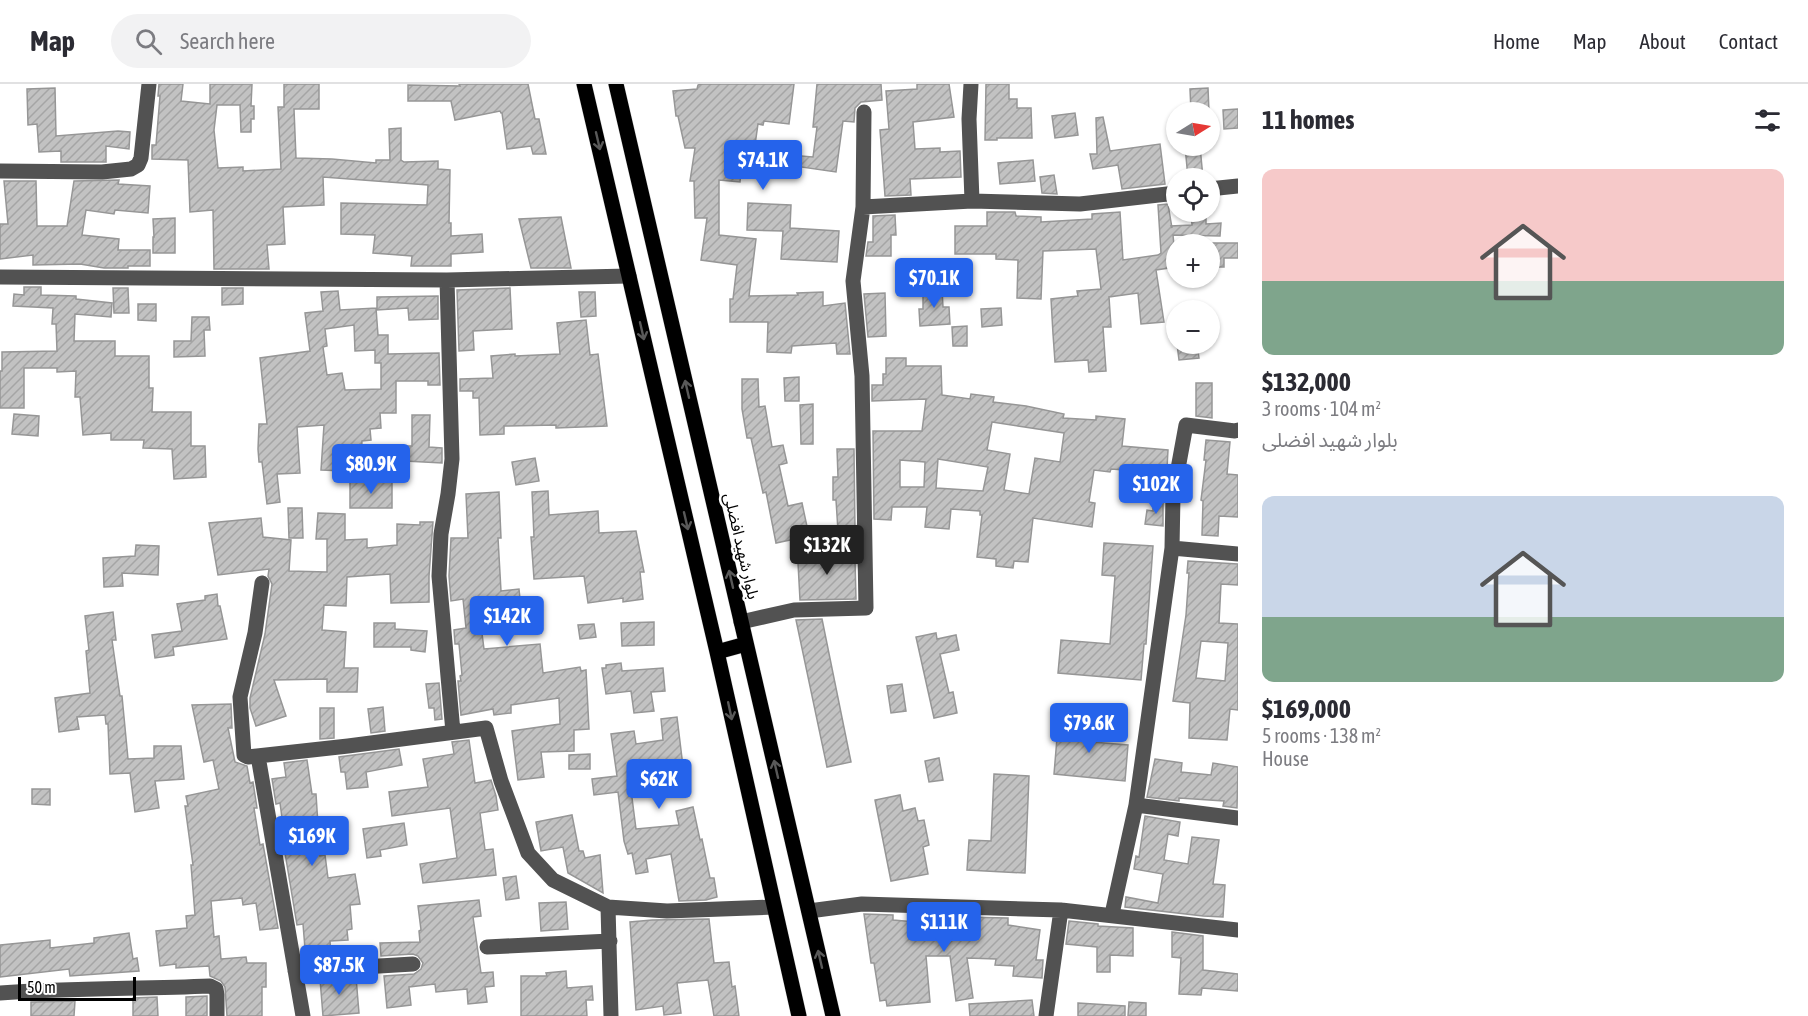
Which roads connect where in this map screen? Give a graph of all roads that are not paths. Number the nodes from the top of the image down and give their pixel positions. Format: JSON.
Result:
{"nodes":[{"id":1,"x":149,"y":84,"type":"edge"},
{"id":2,"x":584,"y":84,"type":"edge"},
{"id":3,"x":616,"y":84,"type":"edge"},
{"id":4,"x":971,"y":84,"type":"edge"},
{"id":5,"x":864,"y":112,"type":"dead end"},
{"id":6,"x":0,"y":171,"type":"edge"},
{"id":7,"x":1238,"y":186,"type":"edge"},
{"id":8,"x":1220,"y":188,"type":"edge"},
{"id":9,"x":1166,"y":194,"type":"edge"},
{"id":10,"x":972,"y":201,"type":"junction"},
{"id":11,"x":863,"y":207,"type":"junction"},
{"id":12,"x":629,"y":276,"type":"junction"},
{"id":13,"x":0,"y":277,"type":"edge"},
{"id":14,"x":447,"y":280,"type":"junction"},
{"id":15,"x":1238,"y":430,"type":"edge"},
{"id":16,"x":1172,"y":549,"type":"junction"},
{"id":17,"x":1238,"y":554,"type":"edge"},
{"id":18,"x":262,"y":583,"type":"dead end"},
{"id":19,"x":741,"y":622,"type":"junction"},
{"id":20,"x":746,"y":644,"type":"junction"},
{"id":21,"x":717,"y":652,"type":"junction"},
{"id":22,"x":453,"y":732,"type":"junction"},
{"id":23,"x":258,"y":756,"type":"junction"},
{"id":24,"x":1136,"y":805,"type":"junction"},
{"id":25,"x":1238,"y":818,"type":"edge"},
{"id":26,"x":608,"y":907,"type":"junction"},
{"id":27,"x":774,"y":907,"type":"junction"},
{"id":28,"x":1061,"y":909,"type":"junction"},
{"id":29,"x":809,"y":911,"type":"junction"},
{"id":30,"x":1112,"y":914,"type":"junction"},
{"id":31,"x":1238,"y":930,"type":"edge"},
{"id":32,"x":610,"y":941,"type":"junction"},
{"id":33,"x":487,"y":947,"type":"dead end"},
{"id":34,"x":413,"y":964,"type":"dead end"},
{"id":35,"x":295,"y":971,"type":"junction"},
{"id":36,"x":0,"y":993,"type":"edge"},
{"id":37,"x":217,"y":1016,"type":"edge"},
{"id":38,"x":303,"y":1016,"type":"edge"},
{"id":39,"x":611,"y":1016,"type":"edge"},
{"id":40,"x":799,"y":1016,"type":"edge"},
{"id":41,"x":833,"y":1016,"type":"edge"},
{"id":42,"x":1046,"y":1016,"type":"edge"}],
"edges":[{"from":1,"to":6,"type":"street"},
{"from":2,"to":12,"type":"main road","one_way":true},
{"from":19,"to":3,"type":"main road","name":"بلوار شهید افضلی","one_way":true},
{"from":4,"to":10,"type":"street"},
{"from":5,"to":11,"type":"street"},
{"from":7,"to":8,"type":"street"},
{"from":9,"to":10,"type":"street"},
{"from":10,"to":11,"type":"street"},
{"from":11,"to":19,"type":"street"},
{"from":12,"to":14,"type":"street"},
{"from":12,"to":21,"type":"main road","one_way":true},
{"from":13,"to":14,"type":"street"},
{"from":14,"to":22,"type":"street"},
{"from":15,"to":16,"type":"street"},
{"from":16,"to":17,"type":"street"},
{"from":16,"to":24,"type":"street"},
{"from":18,"to":23,"type":"street"},
{"from":19,"to":20,"type":"main road","name":"بلوار شهید افضلی"},
{"from":20,"to":21,"type":"main road"},
{"from":29,"to":20,"type":"main road","name":"بلوار شهید افضلی","one_way":true},
{"from":21,"to":27,"type":"main road","one_way":true},
{"from":22,"to":23,"type":"street"},
{"from":22,"to":26,"type":"street"},
{"from":23,"to":35,"type":"street"},
{"from":24,"to":25,"type":"street"},
{"from":24,"to":30,"type":"street"},
{"from":26,"to":27,"type":"street"},
{"from":26,"to":32,"type":"street"},
{"from":27,"to":40,"type":"main road"},
{"from":28,"to":29,"type":"street"},
{"from":28,"to":30,"type":"street"},
{"from":28,"to":42,"type":"street"},
{"from":41,"to":29,"type":"main road","name":"بلوار شهید افضلی","one_way":true},
{"from":30,"to":31,"type":"street"},
{"from":32,"to":33,"type":"street"},
{"from":32,"to":39,"type":"street"},
{"from":34,"to":35,"type":"street"},
{"from":35,"to":38,"type":"street"},
{"from":36,"to":37,"type":"street"}]}
